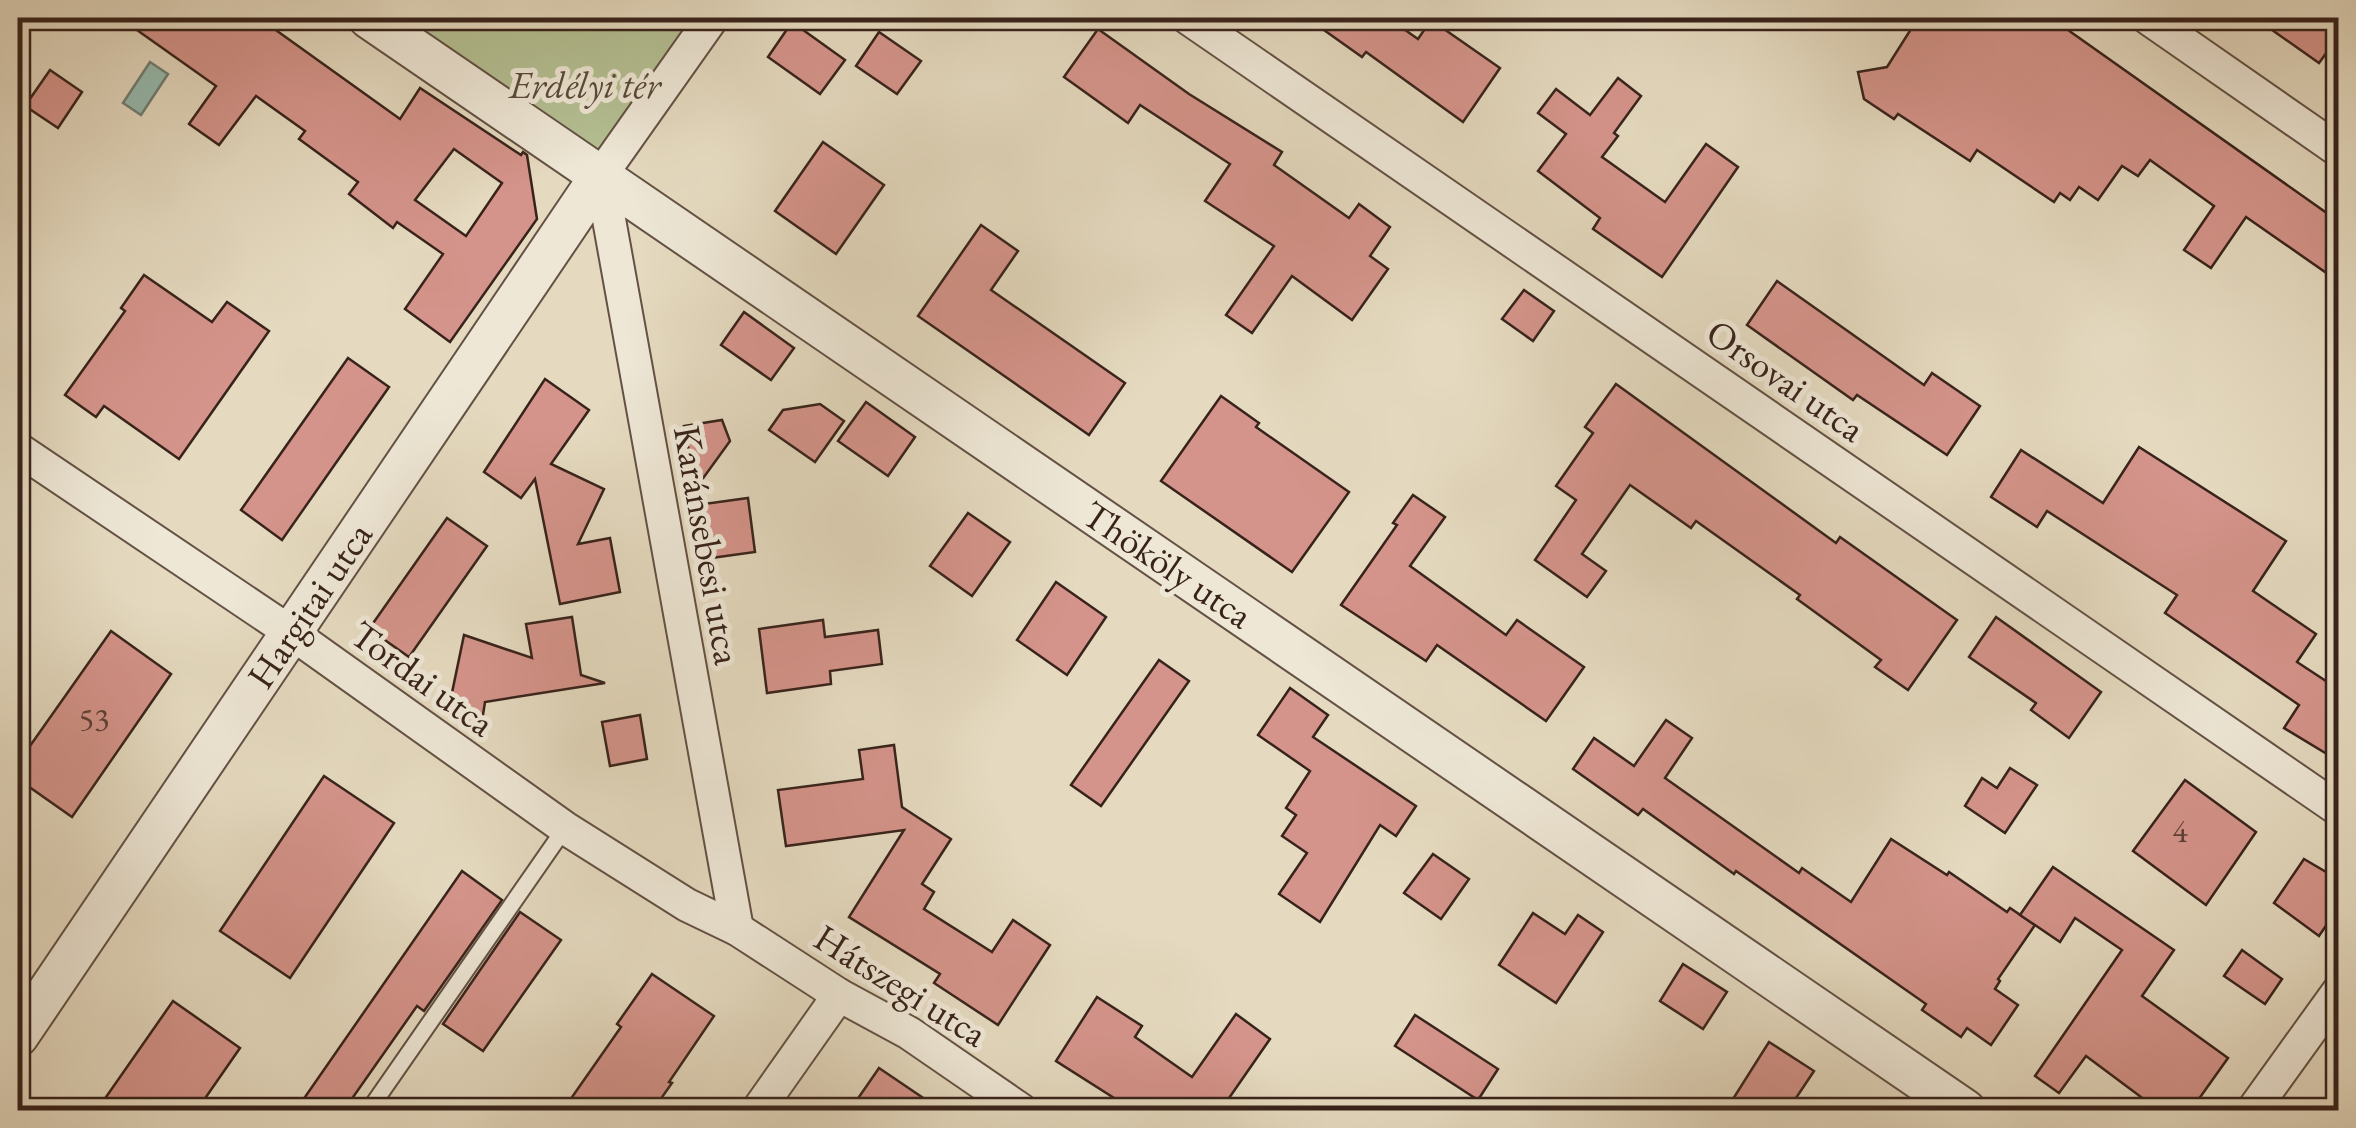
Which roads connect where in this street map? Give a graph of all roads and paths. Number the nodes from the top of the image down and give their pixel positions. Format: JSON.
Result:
{"nodes":[{"id":1,"x":712,"y":18,"type":"edge"},
{"id":2,"x":1188,"y":18,"type":"edge"},
{"id":3,"x":2153,"y":19,"type":"edge"},
{"id":4,"x":383,"y":22,"type":"edge"},
{"id":5,"x":2338,"y":150,"type":"edge"},
{"id":6,"x":601,"y":175,"type":"junction"},
{"id":7,"x":18,"y":449,"type":"edge"},
{"id":8,"x":290,"y":632,"type":"junction"},
{"id":9,"x":2338,"y":809,"type":"edge"},
{"id":10,"x":565,"y":828,"type":"junction"},
{"id":11,"x":737,"y":929,"type":"junction"},
{"id":12,"x":2338,"y":992,"type":"edge"},
{"id":13,"x":840,"y":994,"type":"junction"},
{"id":14,"x":18,"y":1036,"type":"edge"},
{"id":15,"x":369,"y":1110,"type":"edge"},
{"id":16,"x":758,"y":1110,"type":"edge"},
{"id":17,"x":1021,"y":1110,"type":"edge"},
{"id":18,"x":1965,"y":1110,"type":"edge"},
{"id":19,"x":2253,"y":1110,"type":"edge"}],
"edges":[{"from":1,"to":6,"type":"street"},
{"from":2,"to":9,"type":"street","name":"Orsovai utca"},
{"from":3,"to":5,"type":"street"},
{"from":4,"to":6,"type":"street","name":"Thököly utca"},
{"from":6,"to":8,"type":"street","name":"Hargitai utca"},
{"from":6,"to":11,"type":"street","name":"Karánsebesi utca"},
{"from":6,"to":18,"type":"street","name":"Thököly utca"},
{"from":7,"to":8,"type":"street","name":"Tordai utca"},
{"from":8,"to":10,"type":"street","name":"Tordai utca"},
{"from":8,"to":14,"type":"street","name":"Hargitai utca"},
{"from":10,"to":11,"type":"street","name":"Tordai utca"},
{"from":10,"to":15,"type":"lane"},
{"from":11,"to":13,"type":"street","name":"Hátszegi utca"},
{"from":12,"to":19,"type":"street"},
{"from":13,"to":16,"type":"street"},
{"from":13,"to":17,"type":"street","name":"Hátszegi utca"}]}
